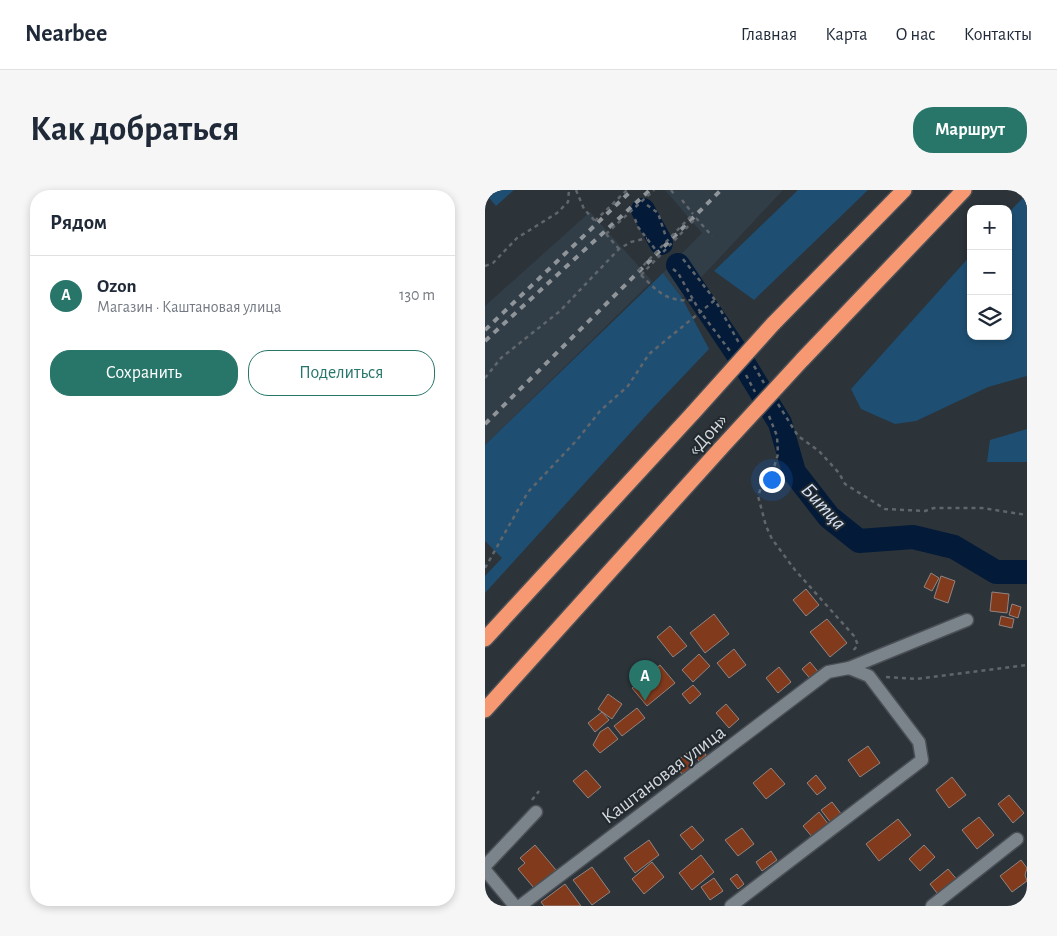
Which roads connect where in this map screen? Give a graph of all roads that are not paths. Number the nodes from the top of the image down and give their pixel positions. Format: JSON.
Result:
{"nodes":[{"id":1,"x":904,"y":190,"type":"edge"},
{"id":2,"x":964,"y":190,"type":"edge"},
{"id":3,"x":967,"y":620,"type":"dead end"},
{"id":4,"x":485,"y":639,"type":"edge"},
{"id":5,"x":849,"y":668,"type":"junction"},
{"id":6,"x":485,"y":710,"type":"edge"},
{"id":7,"x":535,"y":812,"type":"dead end"},
{"id":8,"x":1017,"y":839,"type":"dead end"},
{"id":9,"x":485,"y":866,"type":"edge"},
{"id":10,"x":485,"y":870,"type":"edge"},
{"id":11,"x":515,"y":906,"type":"edge"},
{"id":12,"x":520,"y":906,"type":"edge"},
{"id":13,"x":731,"y":906,"type":"edge"},
{"id":14,"x":932,"y":906,"type":"edge"}],
"edges":[{"from":1,"to":4,"type":"highway","name":"«Дон»","bridge":true},
{"from":2,"to":6,"type":"highway","name":"«Дон»","bridge":true},
{"from":3,"to":5,"type":"street"},
{"from":5,"to":12,"type":"street","name":"Каштановая улица"},
{"from":5,"to":13,"type":"street"},
{"from":7,"to":9,"type":"street"},
{"from":8,"to":14,"type":"street"},
{"from":10,"to":11,"type":"street"}]}
